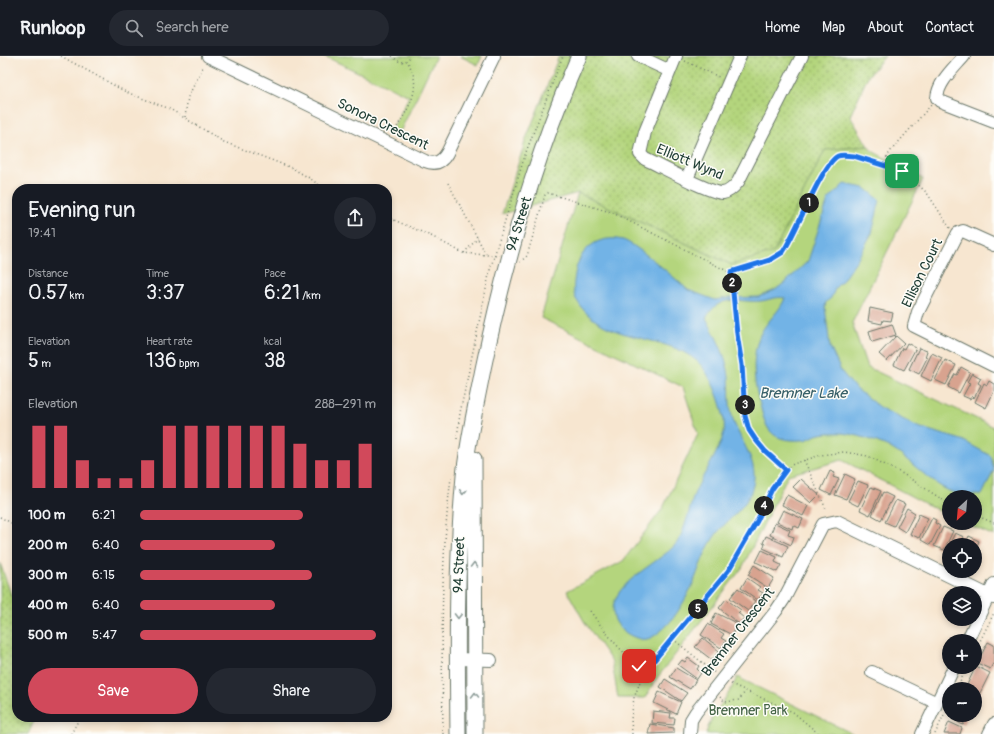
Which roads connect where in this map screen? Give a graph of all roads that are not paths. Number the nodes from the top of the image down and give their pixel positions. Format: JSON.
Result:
{"nodes":[{"id":1,"x":494,"y":56,"type":"edge"},
{"id":2,"x":579,"y":56,"type":"edge"},
{"id":3,"x":638,"y":56,"type":"edge"},
{"id":4,"x":676,"y":56,"type":"edge"},
{"id":5,"x":740,"y":56,"type":"edge"},
{"id":6,"x":802,"y":56,"type":"edge"},
{"id":7,"x":964,"y":56,"type":"edge"},
{"id":8,"x":206,"y":60,"type":"edge"},
{"id":9,"x":670,"y":72,"type":"junction"},
{"id":10,"x":994,"y":122,"type":"edge"},
{"id":11,"x":687,"y":179,"type":"junction"},
{"id":12,"x":994,"y":245,"type":"edge"},
{"id":13,"x":994,"y":366,"type":"edge"},
{"id":14,"x":477,"y":398,"type":"junction"},
{"id":15,"x":992,"y":592,"type":"edge"},
{"id":16,"x":971,"y":634,"type":"edge"},
{"id":17,"x":457,"y":659,"type":"junction"},
{"id":18,"x":474,"y":660,"type":"junction"},
{"id":19,"x":491,"y":660,"type":"dead end"},
{"id":20,"x":872,"y":672,"type":"dead end"},
{"id":21,"x":942,"y":704,"type":"edge"},
{"id":22,"x":942,"y":705,"type":"edge"},
{"id":23,"x":994,"y":724,"type":"edge"},
{"id":24,"x":458,"y":734,"type":"edge"},
{"id":25,"x":475,"y":734,"type":"edge"},
{"id":26,"x":690,"y":734,"type":"edge"},
{"id":27,"x":922,"y":734,"type":"edge"},
{"id":28,"x":989,"y":734,"type":"edge"}],
"edges":[{"from":1,"to":8,"type":"street","name":"Sonora Crescent"},
{"from":2,"to":14,"type":"main road","name":"94 Street"},
{"from":3,"to":9,"type":"street"},
{"from":4,"to":9,"type":"street","name":"Elliott Wynd"},
{"from":5,"to":11,"type":"street"},
{"from":6,"to":11,"type":"street","name":"Elliott Wynd"},
{"from":7,"to":10,"type":"street"},
{"from":9,"to":11,"type":"street","name":"Elliott Wynd"},
{"from":12,"to":13,"type":"street","name":"Ellison Court"},
{"from":14,"to":17,"type":"main road","name":"94 Street","one_way":true},
{"from":18,"to":14,"type":"main road","name":"94 Street","one_way":true},
{"from":15,"to":16,"type":"street"},
{"from":15,"to":26,"type":"street","name":"Bremner Crescent"},
{"from":17,"to":18,"type":"street"},
{"from":17,"to":24,"type":"main road","name":"94 Street"},
{"from":18,"to":19,"type":"street"},
{"from":25,"to":18,"type":"main road","name":"94 Street","one_way":true},
{"from":20,"to":21,"type":"street"},
{"from":22,"to":27,"type":"street"},
{"from":23,"to":28,"type":"street"}]}
